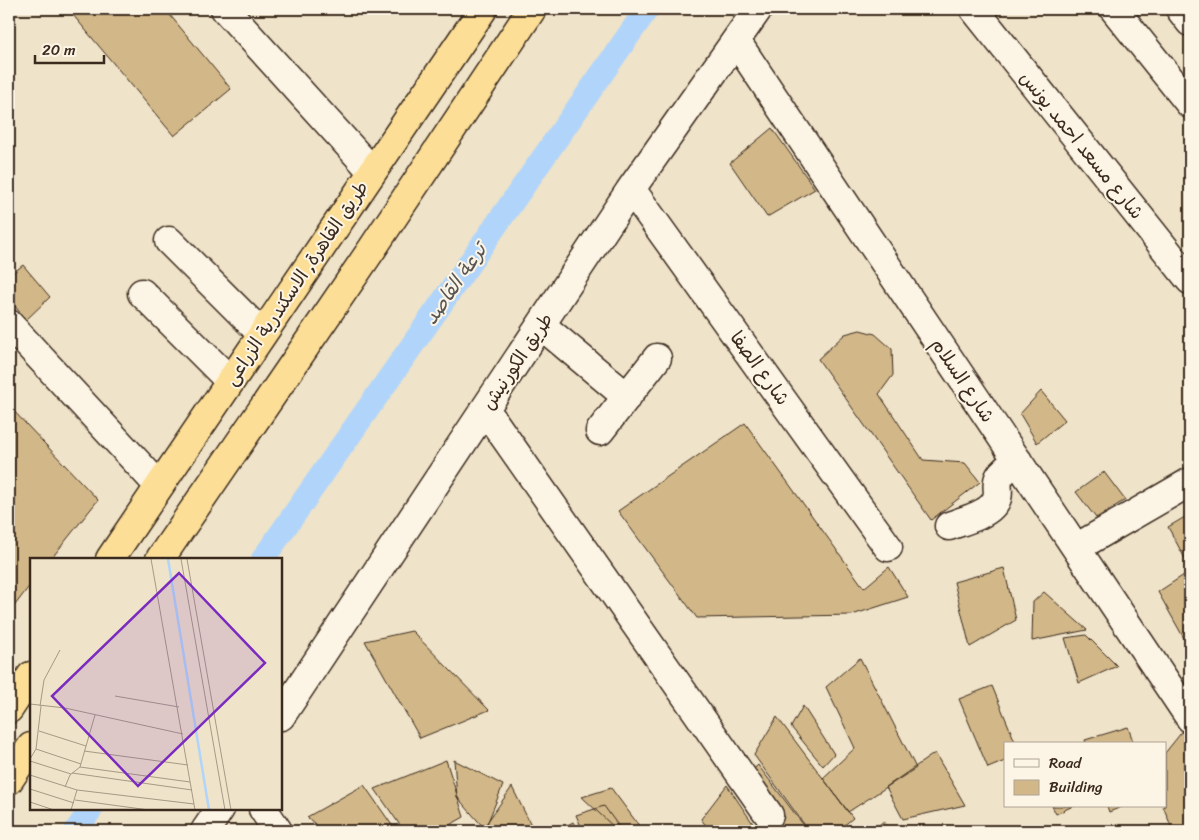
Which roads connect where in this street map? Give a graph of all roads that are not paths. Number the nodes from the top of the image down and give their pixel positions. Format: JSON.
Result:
{"nodes":[{"id":1,"x":224,"y":9,"type":"edge"},
{"id":2,"x":532,"y":9,"type":"edge"},
{"id":3,"x":758,"y":9,"type":"edge"},
{"id":4,"x":974,"y":9,"type":"edge"},
{"id":5,"x":1114,"y":9,"type":"edge"},
{"id":6,"x":1180,"y":9,"type":"edge"},
{"id":7,"x":473,"y":13,"type":"edge"},
{"id":8,"x":1190,"y":22,"type":"edge"},
{"id":9,"x":736,"y":41,"type":"junction"},
{"id":10,"x":434,"y":80,"type":"junction"},
{"id":11,"x":468,"y":103,"type":"junction"},
{"id":12,"x":1190,"y":104,"type":"edge"},
{"id":13,"x":372,"y":171,"type":"junction"},
{"id":14,"x":631,"y":189,"type":"junction"},
{"id":15,"x":336,"y":224,"type":"junction"},
{"id":16,"x":169,"y":241,"type":"dead end"},
{"id":17,"x":372,"y":249,"type":"junction"},
{"id":18,"x":1190,"y":280,"type":"edge"},
{"id":19,"x":142,"y":293,"type":"dead end"},
{"id":20,"x":9,"y":324,"type":"edge"},
{"id":21,"x":541,"y":325,"type":"junction"},
{"id":22,"x":262,"y":334,"type":"junction"},
{"id":23,"x":657,"y":358,"type":"dead end"},
{"id":24,"x":230,"y":381,"type":"junction"},
{"id":25,"x":626,"y":397,"type":"junction"},
{"id":26,"x":485,"y":409,"type":"junction"},
{"id":27,"x":600,"y":431,"type":"dead end"},
{"id":28,"x":1018,"y":461,"type":"junction"},
{"id":29,"x":1190,"y":482,"type":"edge"},
{"id":30,"x":159,"y":486,"type":"junction"},
{"id":31,"x":949,"y":526,"type":"dead end"},
{"id":32,"x":888,"y":547,"type":"dead end"},
{"id":33,"x":1076,"y":548,"type":"junction"},
{"id":34,"x":111,"y":558,"type":"edge"},
{"id":35,"x":161,"y":558,"type":"edge"},
{"id":36,"x":30,"y":678,"type":"edge"},
{"id":37,"x":9,"y":709,"type":"edge"},
{"id":38,"x":282,"y":714,"type":"edge"},
{"id":39,"x":1190,"y":718,"type":"edge"},
{"id":40,"x":30,"y":748,"type":"edge"},
{"id":41,"x":9,"y":780,"type":"edge"},
{"id":42,"x":219,"y":810,"type":"edge"},
{"id":43,"x":264,"y":810,"type":"edge"},
{"id":44,"x":769,"y":815,"type":"dead end"},
{"id":45,"x":205,"y":831,"type":"edge"},
{"id":46,"x":278,"y":831,"type":"edge"}],
"edges":[{"from":1,"to":13,"type":"street"},
{"from":2,"to":11,"type":"highway"},
{"from":3,"to":9,"type":"street","name":"طريق الكورنيش"},
{"from":4,"to":18,"type":"street","name":"شارع مسعد احمد يونس"},
{"from":5,"to":12,"type":"street"},
{"from":6,"to":8,"type":"street"},
{"from":7,"to":10,"type":"highway","name":"طريق القاهرة, الاسكندرية الزراعى"},
{"from":9,"to":14,"type":"street","name":"طريق الكورنيش"},
{"from":9,"to":28,"type":"street","name":"شارع السلام"},
{"from":10,"to":11,"type":"highway"},
{"from":10,"to":13,"type":"highway","name":"طريق القاهرة, الاسكندرية الزراعى"},
{"from":11,"to":17,"type":"highway"},
{"from":13,"to":15,"type":"highway","name":"طريق القاهرة, الاسكندرية الزراعى"},
{"from":14,"to":21,"type":"street","name":"طريق الكورنيش"},
{"from":14,"to":32,"type":"street","name":"شارع الصفا"},
{"from":15,"to":17,"type":"highway"},
{"from":15,"to":22,"type":"highway","name":"طريق القاهرة, الاسكندرية الزراعى"},
{"from":16,"to":22,"type":"street"},
{"from":17,"to":35,"type":"highway"},
{"from":19,"to":24,"type":"street"},
{"from":20,"to":30,"type":"street"},
{"from":21,"to":25,"type":"street"},
{"from":21,"to":26,"type":"street","name":"طريق الكورنيش"},
{"from":22,"to":24,"type":"highway","name":"طريق القاهرة, الاسكندرية الزراعى"},
{"from":23,"to":25,"type":"street"},
{"from":24,"to":30,"type":"highway","name":"طريق القاهرة, الاسكندرية الزراعى"},
{"from":25,"to":27,"type":"street"},
{"from":26,"to":38,"type":"street","name":"طريق الكورنيش"},
{"from":26,"to":44,"type":"street"},
{"from":28,"to":31,"type":"street"},
{"from":28,"to":33,"type":"street","name":"شارع السلام"},
{"from":29,"to":33,"type":"street"},
{"from":30,"to":34,"type":"highway","name":"طريق القاهرة, الاسكندرية الزراعى"},
{"from":33,"to":39,"type":"street","name":"شارع السلام"},
{"from":36,"to":37,"type":"highway"},
{"from":40,"to":41,"type":"highway"},
{"from":42,"to":45,"type":"street"},
{"from":43,"to":46,"type":"street"}]}
